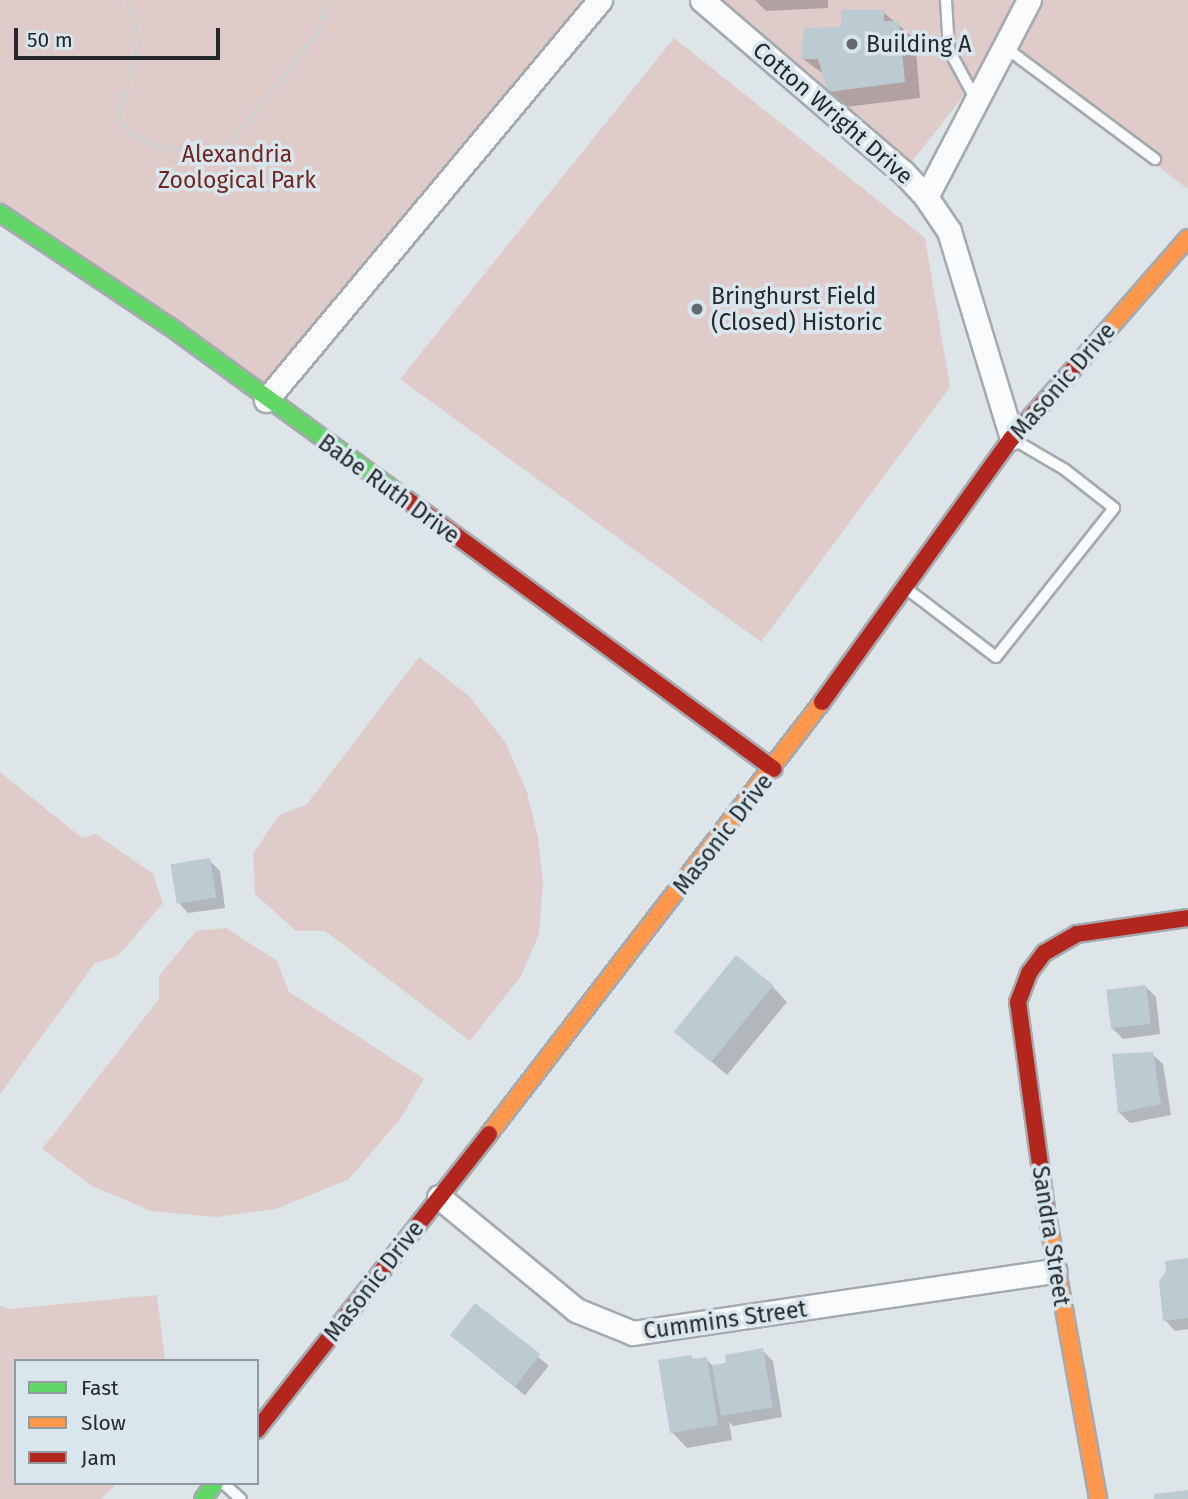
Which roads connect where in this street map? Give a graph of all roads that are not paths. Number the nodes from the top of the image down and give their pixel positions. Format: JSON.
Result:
{"nodes":[{"id":1,"x":600,"y":0,"type":"edge"},
{"id":2,"x":702,"y":0,"type":"edge"},
{"id":3,"x":946,"y":0,"type":"edge"},
{"id":4,"x":1029,"y":0,"type":"edge"},
{"id":5,"x":1006,"y":48,"type":"junction"},
{"id":6,"x":977,"y":103,"type":"junction"},
{"id":7,"x":1155,"y":159,"type":"dead end"},
{"id":8,"x":926,"y":197,"type":"junction"},
{"id":9,"x":0,"y":213,"type":"edge"},
{"id":10,"x":1188,"y":238,"type":"edge"},
{"id":11,"x":266,"y":400,"type":"junction"},
{"id":12,"x":1012,"y":438,"type":"junction"},
{"id":13,"x":905,"y":587,"type":"junction"},
{"id":14,"x":774,"y":769,"type":"junction"},
{"id":15,"x":1188,"y":918,"type":"edge"},
{"id":16,"x":439,"y":1197,"type":"junction"},
{"id":17,"x":1054,"y":1272,"type":"junction"},
{"id":18,"x":259,"y":1427,"type":"edge"},
{"id":19,"x":225,"y":1485,"type":"edge"},
{"id":20,"x":241,"y":1499,"type":"edge"},
{"id":21,"x":1098,"y":1499,"type":"edge"}],
"edges":[{"from":1,"to":11,"type":"street"},
{"from":2,"to":8,"type":"street","name":"Cotton Wright Drive"},
{"from":3,"to":6,"type":"lane"},
{"from":4,"to":5,"type":"street"},
{"from":5,"to":6,"type":"street"},
{"from":5,"to":7,"type":"lane"},
{"from":6,"to":8,"type":"street"},
{"from":8,"to":12,"type":"street","name":"Cotton Wright Drive"},
{"from":9,"to":11,"type":"street","name":"Babe Ruth Drive"},
{"from":10,"to":12,"type":"street","name":"Masonic Drive"},
{"from":11,"to":14,"type":"street","name":"Babe Ruth Drive"},
{"from":12,"to":13,"type":"street","name":"Masonic Drive"},
{"from":12,"to":13,"type":"lane"},
{"from":13,"to":14,"type":"street","name":"Masonic Drive"},
{"from":14,"to":16,"type":"street","name":"Masonic Drive"},
{"from":15,"to":17,"type":"street","name":"Sandra Street"},
{"from":16,"to":17,"type":"street","name":"Cummins Street"},
{"from":16,"to":18,"type":"street","name":"Masonic Drive"},
{"from":17,"to":21,"type":"street","name":"Sandra Street"},
{"from":19,"to":20,"type":"lane"}]}
